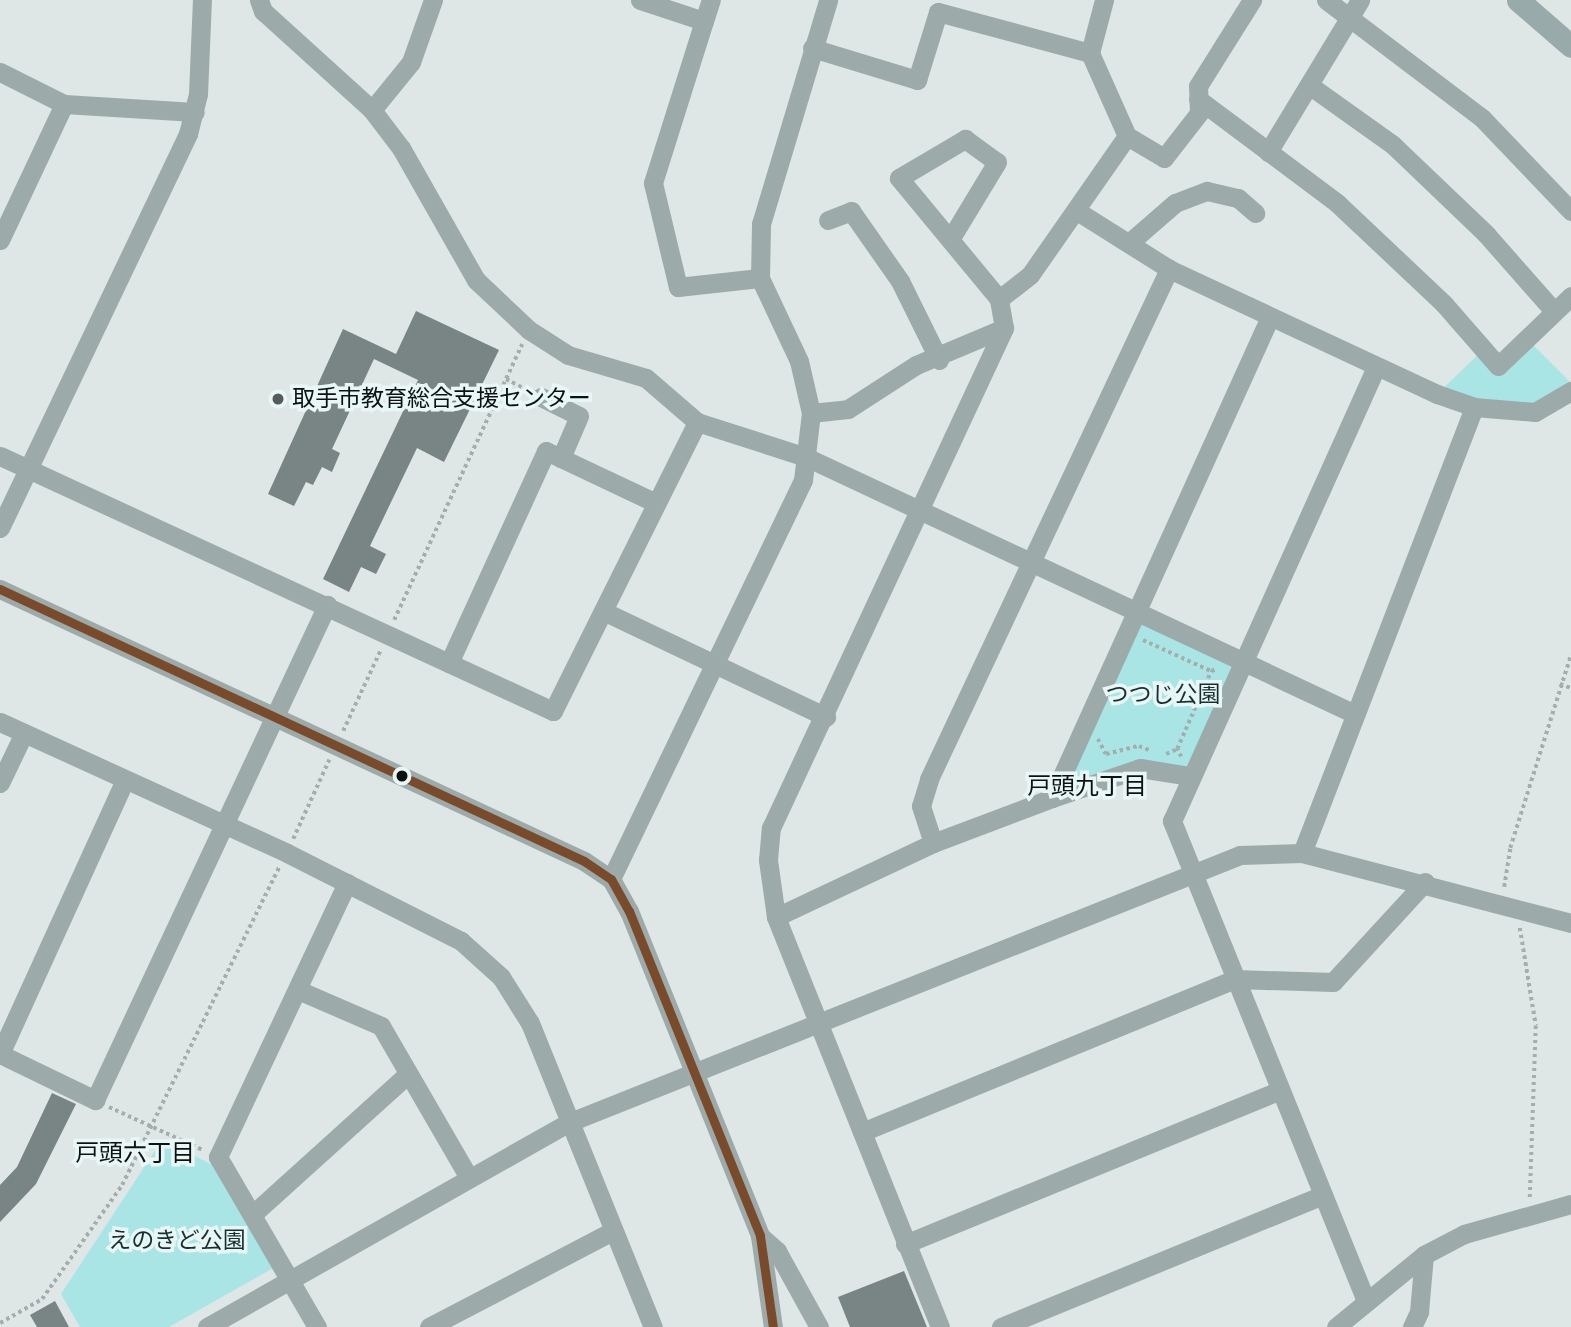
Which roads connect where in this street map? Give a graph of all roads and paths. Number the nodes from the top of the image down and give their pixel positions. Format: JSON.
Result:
{"nodes":[{"id":1,"x":202,"y":0,"type":"edge"},
{"id":2,"x":259,"y":0,"type":"edge"},
{"id":3,"x":433,"y":0,"type":"edge"},
{"id":4,"x":640,"y":0,"type":"edge"},
{"id":5,"x":710,"y":0,"type":"edge"},
{"id":6,"x":828,"y":0,"type":"edge"},
{"id":7,"x":1104,"y":0,"type":"edge"},
{"id":8,"x":1252,"y":0,"type":"edge"},
{"id":9,"x":1326,"y":0,"type":"edge"},
{"id":10,"x":1360,"y":0,"type":"edge"},
{"id":11,"x":1518,"y":0,"type":"edge"},
{"id":12,"x":1349,"y":17,"type":"junction"},
{"id":13,"x":704,"y":21,"type":"junction"},
{"id":14,"x":1571,"y":46,"type":"edge"},
{"id":15,"x":813,"y":48,"type":"junction"},
{"id":16,"x":1090,"y":53,"type":"junction"},
{"id":17,"x":0,"y":72,"type":"edge"},
{"id":18,"x":1308,"y":85,"type":"junction"},
{"id":19,"x":1198,"y":99,"type":"junction"},
{"id":20,"x":64,"y":104,"type":"junction"},
{"id":21,"x":372,"y":110,"type":"junction"},
{"id":22,"x":195,"y":113,"type":"junction"},
{"id":23,"x":1127,"y":136,"type":"junction"},
{"id":24,"x":1268,"y":152,"type":"junction"},
{"id":25,"x":1077,"y":211,"type":"junction"},
{"id":26,"x":1571,"y":211,"type":"edge"},
{"id":27,"x":1255,"y":213,"type":"dead end"},
{"id":28,"x":828,"y":220,"type":"dead end"},
{"id":29,"x":951,"y":238,"type":"junction"},
{"id":30,"x":0,"y":240,"type":"edge"},
{"id":31,"x":1129,"y":243,"type":"junction"},
{"id":32,"x":1169,"y":269,"type":"junction"},
{"id":33,"x":760,"y":278,"type":"junction"},
{"id":34,"x":1571,"y":296,"type":"edge"},
{"id":35,"x":999,"y":299,"type":"junction"},
{"id":36,"x":1554,"y":312,"type":"junction"},
{"id":37,"x":1269,"y":319,"type":"junction"},
{"id":38,"x":1004,"y":328,"type":"junction"},
{"id":39,"x":529,"y":330,"type":"junction"},
{"id":40,"x":939,"y":360,"type":"junction"},
{"id":41,"x":1376,"y":367,"type":"junction"},
{"id":42,"x":506,"y":379,"type":"junction"},
{"id":43,"x":1571,"y":391,"type":"edge"},
{"id":44,"x":541,"y":397,"type":"joint"},
{"id":45,"x":1474,"y":407,"type":"junction"},
{"id":46,"x":811,"y":413,"type":"junction"},
{"id":47,"x":696,"y":422,"type":"junction"},
{"id":48,"x":0,"y":456,"type":"edge"},
{"id":49,"x":806,"y":457,"type":"junction"},
{"id":50,"x":561,"y":458,"type":"junction"},
{"id":51,"x":27,"y":470,"type":"junction"},
{"id":52,"x":656,"y":503,"type":"junction"},
{"id":53,"x":923,"y":510,"type":"junction"},
{"id":54,"x":0,"y":528,"type":"edge"},
{"id":55,"x":1031,"y":563,"type":"junction"},
{"id":56,"x":0,"y":589,"type":"edge"},
{"id":57,"x":327,"y":605,"type":"junction"},
{"id":58,"x":603,"y":611,"type":"junction"},
{"id":59,"x":1136,"y":612,"type":"junction"},
{"id":60,"x":388,"y":634,"type":"junction"},
{"id":61,"x":1143,"y":640,"type":"junction"},
{"id":62,"x":1138,"y":652,"type":"dead end"},
{"id":63,"x":1571,"y":654,"type":"edge"},
{"id":64,"x":1243,"y":662,"type":"junction"},
{"id":65,"x":449,"y":663,"type":"junction"},
{"id":66,"x":713,"y":663,"type":"junction"},
{"id":67,"x":1211,"y":671,"type":"junction"},
{"id":68,"x":1560,"y":684,"type":"junction"},
{"id":69,"x":1571,"y":688,"type":"edge"},
{"id":70,"x":1353,"y":713,"type":"junction"},
{"id":71,"x":277,"y":716,"type":"junction"},
{"id":72,"x":826,"y":716,"type":"junction"},
{"id":73,"x":0,"y":722,"type":"edge"},
{"id":74,"x":24,"y":733,"type":"junction"},
{"id":75,"x":1096,"y":735,"type":"dead end"},
{"id":76,"x":336,"y":745,"type":"junction"},
{"id":77,"x":1177,"y":749,"type":"junction"},
{"id":78,"x":1190,"y":776,"type":"junction"},
{"id":79,"x":125,"y":780,"type":"junction"},
{"id":80,"x":0,"y":783,"type":"edge"},
{"id":81,"x":1052,"y":798,"type":"junction"},
{"id":82,"x":222,"y":823,"type":"junction"},
{"id":83,"x":933,"y":844,"type":"junction"},
{"id":84,"x":1302,"y":853,"type":"junction"},
{"id":85,"x":1192,"y":872,"type":"junction"},
{"id":86,"x":611,"y":879,"type":"junction"},
{"id":87,"x":1425,"y":882,"type":"junction"},
{"id":88,"x":347,"y":883,"type":"junction"},
{"id":89,"x":1510,"y":906,"type":"junction"},
{"id":90,"x":776,"y":917,"type":"junction"},
{"id":91,"x":1571,"y":923,"type":"edge"},
{"id":92,"x":1235,"y":979,"type":"junction"},
{"id":93,"x":298,"y":990,"type":"junction"},
{"id":94,"x":817,"y":1021,"type":"junction"},
{"id":95,"x":0,"y":1054,"type":"edge"},
{"id":96,"x":694,"y":1072,"type":"junction"},
{"id":97,"x":408,"y":1074,"type":"junction"},
{"id":98,"x":1280,"y":1090,"type":"junction"},
{"id":99,"x":95,"y":1100,"type":"junction"},
{"id":100,"x":570,"y":1122,"type":"junction"},
{"id":101,"x":862,"y":1132,"type":"junction"},
{"id":102,"x":218,"y":1157,"type":"junction"},
{"id":103,"x":469,"y":1178,"type":"junction"},
{"id":104,"x":1323,"y":1195,"type":"junction"},
{"id":105,"x":1571,"y":1204,"type":"edge"},
{"id":106,"x":253,"y":1214,"type":"junction"},
{"id":107,"x":1529,"y":1217,"type":"junction"},
{"id":108,"x":613,"y":1231,"type":"junction"},
{"id":109,"x":760,"y":1236,"type":"junction"},
{"id":110,"x":905,"y":1244,"type":"junction"},
{"id":111,"x":1424,"y":1255,"type":"junction"},
{"id":112,"x":290,"y":1280,"type":"junction"},
{"id":113,"x":1367,"y":1301,"type":"junction"},
{"id":114,"x":207,"y":1327,"type":"edge"},
{"id":115,"x":317,"y":1327,"type":"edge"},
{"id":116,"x":429,"y":1327,"type":"edge"},
{"id":117,"x":653,"y":1327,"type":"edge"},
{"id":118,"x":774,"y":1327,"type":"edge"},
{"id":119,"x":819,"y":1327,"type":"edge"},
{"id":120,"x":940,"y":1327,"type":"edge"},
{"id":121,"x":1002,"y":1327,"type":"edge"},
{"id":122,"x":1336,"y":1327,"type":"edge"},
{"id":123,"x":1412,"y":1327,"type":"edge"}],
"edges":[{"from":1,"to":22,"type":"street"},
{"from":2,"to":21,"type":"street"},
{"from":3,"to":21,"type":"street"},
{"from":4,"to":13,"type":"street"},
{"from":5,"to":13,"type":"street"},
{"from":6,"to":15,"type":"street"},
{"from":7,"to":16,"type":"street"},
{"from":8,"to":19,"type":"street"},
{"from":9,"to":12,"type":"street"},
{"from":10,"to":12,"type":"street"},
{"from":11,"to":14,"type":"main road"},
{"from":12,"to":18,"type":"street"},
{"from":12,"to":26,"type":"street"},
{"from":13,"to":33,"type":"street"},
{"from":15,"to":16,"type":"street"},
{"from":15,"to":33,"type":"street"},
{"from":16,"to":23,"type":"street"},
{"from":17,"to":20,"type":"street"},
{"from":18,"to":24,"type":"street"},
{"from":18,"to":36,"type":"street"},
{"from":19,"to":23,"type":"street"},
{"from":19,"to":24,"type":"street"},
{"from":20,"to":22,"type":"street"},
{"from":20,"to":30,"type":"street"},
{"from":21,"to":39,"type":"street"},
{"from":22,"to":51,"type":"street"},
{"from":23,"to":25,"type":"street"},
{"from":24,"to":36,"type":"street"},
{"from":25,"to":31,"type":"street"},
{"from":25,"to":35,"type":"street"},
{"from":27,"to":31,"type":"street"},
{"from":28,"to":40,"type":"street"},
{"from":29,"to":29,"type":"street"},
{"from":29,"to":35,"type":"street"},
{"from":31,"to":32,"type":"street"},
{"from":32,"to":37,"type":"street"},
{"from":32,"to":55,"type":"street"},
{"from":33,"to":46,"type":"street"},
{"from":34,"to":36,"type":"street"},
{"from":35,"to":38,"type":"street"},
{"from":37,"to":41,"type":"street"},
{"from":37,"to":59,"type":"street"},
{"from":38,"to":40,"type":"street"},
{"from":38,"to":53,"type":"street"},
{"from":39,"to":42,"type":"path"},
{"from":39,"to":47,"type":"street"},
{"from":40,"to":46,"type":"street"},
{"from":41,"to":45,"type":"street"},
{"from":41,"to":64,"type":"street"},
{"from":42,"to":44,"type":"path"},
{"from":42,"to":60,"type":"path"},
{"from":43,"to":45,"type":"street"},
{"from":44,"to":50,"type":"street"},
{"from":45,"to":70,"type":"street"},
{"from":46,"to":49,"type":"street"},
{"from":47,"to":49,"type":"street"},
{"from":47,"to":52,"type":"street"},
{"from":48,"to":51,"type":"street"},
{"from":49,"to":53,"type":"street"},
{"from":49,"to":66,"type":"street"},
{"from":50,"to":52,"type":"street"},
{"from":50,"to":65,"type":"street"},
{"from":51,"to":54,"type":"street"},
{"from":51,"to":57,"type":"street"},
{"from":52,"to":58,"type":"street"},
{"from":53,"to":55,"type":"street"},
{"from":53,"to":72,"type":"street"},
{"from":55,"to":59,"type":"street"},
{"from":55,"to":83,"type":"street"},
{"from":56,"to":71,"type":"street"},
{"from":57,"to":60,"type":"street"},
{"from":57,"to":71,"type":"street"},
{"from":58,"to":65,"type":"street"},
{"from":58,"to":66,"type":"street"},
{"from":59,"to":61,"type":"path"},
{"from":59,"to":64,"type":"street"},
{"from":59,"to":81,"type":"street"},
{"from":60,"to":65,"type":"street"},
{"from":60,"to":76,"type":"path"},
{"from":61,"to":62,"type":"path"},
{"from":61,"to":67,"type":"path"},
{"from":63,"to":68,"type":"path"},
{"from":64,"to":67,"type":"path"},
{"from":64,"to":70,"type":"street"},
{"from":64,"to":78,"type":"street"},
{"from":66,"to":72,"type":"street"},
{"from":66,"to":86,"type":"street"},
{"from":67,"to":77,"type":"path"},
{"from":68,"to":69,"type":"path"},
{"from":68,"to":89,"type":"path"},
{"from":70,"to":84,"type":"street"},
{"from":71,"to":76,"type":"street"},
{"from":71,"to":82,"type":"street"},
{"from":72,"to":90,"type":"street"},
{"from":73,"to":74,"type":"street"},
{"from":74,"to":79,"type":"street"},
{"from":74,"to":80,"type":"street"},
{"from":75,"to":77,"type":"path"},
{"from":76,"to":86,"type":"street"},
{"from":77,"to":78,"type":"path"},
{"from":78,"to":81,"type":"street"},
{"from":78,"to":85,"type":"street"},
{"from":79,"to":82,"type":"street"},
{"from":79,"to":95,"type":"street"},
{"from":81,"to":83,"type":"street"},
{"from":82,"to":88,"type":"street"},
{"from":82,"to":99,"type":"street"},
{"from":83,"to":90,"type":"street"},
{"from":84,"to":85,"type":"street"},
{"from":84,"to":87,"type":"street"},
{"from":85,"to":92,"type":"street"},
{"from":85,"to":94,"type":"street"},
{"from":86,"to":96,"type":"street"},
{"from":87,"to":89,"type":"street"},
{"from":87,"to":92,"type":"street"},
{"from":88,"to":93,"type":"street"},
{"from":88,"to":100,"type":"street"},
{"from":89,"to":91,"type":"street"},
{"from":89,"to":107,"type":"path"},
{"from":90,"to":94,"type":"street"},
{"from":92,"to":98,"type":"street"},
{"from":92,"to":101,"type":"street"},
{"from":93,"to":97,"type":"street"},
{"from":93,"to":102,"type":"street"},
{"from":94,"to":96,"type":"street"},
{"from":94,"to":101,"type":"street"},
{"from":95,"to":99,"type":"street"},
{"from":96,"to":100,"type":"street"},
{"from":96,"to":109,"type":"street"},
{"from":97,"to":103,"type":"street"},
{"from":97,"to":106,"type":"street"},
{"from":98,"to":104,"type":"street"},
{"from":98,"to":110,"type":"street"},
{"from":99,"to":102,"type":"path"},
{"from":100,"to":103,"type":"street"},
{"from":100,"to":108,"type":"street"},
{"from":101,"to":110,"type":"street"},
{"from":102,"to":106,"type":"street"},
{"from":103,"to":112,"type":"street"},
{"from":104,"to":113,"type":"street"},
{"from":104,"to":121,"type":"street"},
{"from":105,"to":107,"type":"street"},
{"from":106,"to":112,"type":"street"},
{"from":107,"to":111,"type":"street"},
{"from":108,"to":116,"type":"street"},
{"from":108,"to":117,"type":"street"},
{"from":109,"to":118,"type":"street"},
{"from":109,"to":119,"type":"street"},
{"from":110,"to":120,"type":"street"},
{"from":111,"to":113,"type":"street"},
{"from":111,"to":123,"type":"street"},
{"from":112,"to":114,"type":"street"},
{"from":112,"to":115,"type":"street"},
{"from":113,"to":122,"type":"street"}]}
